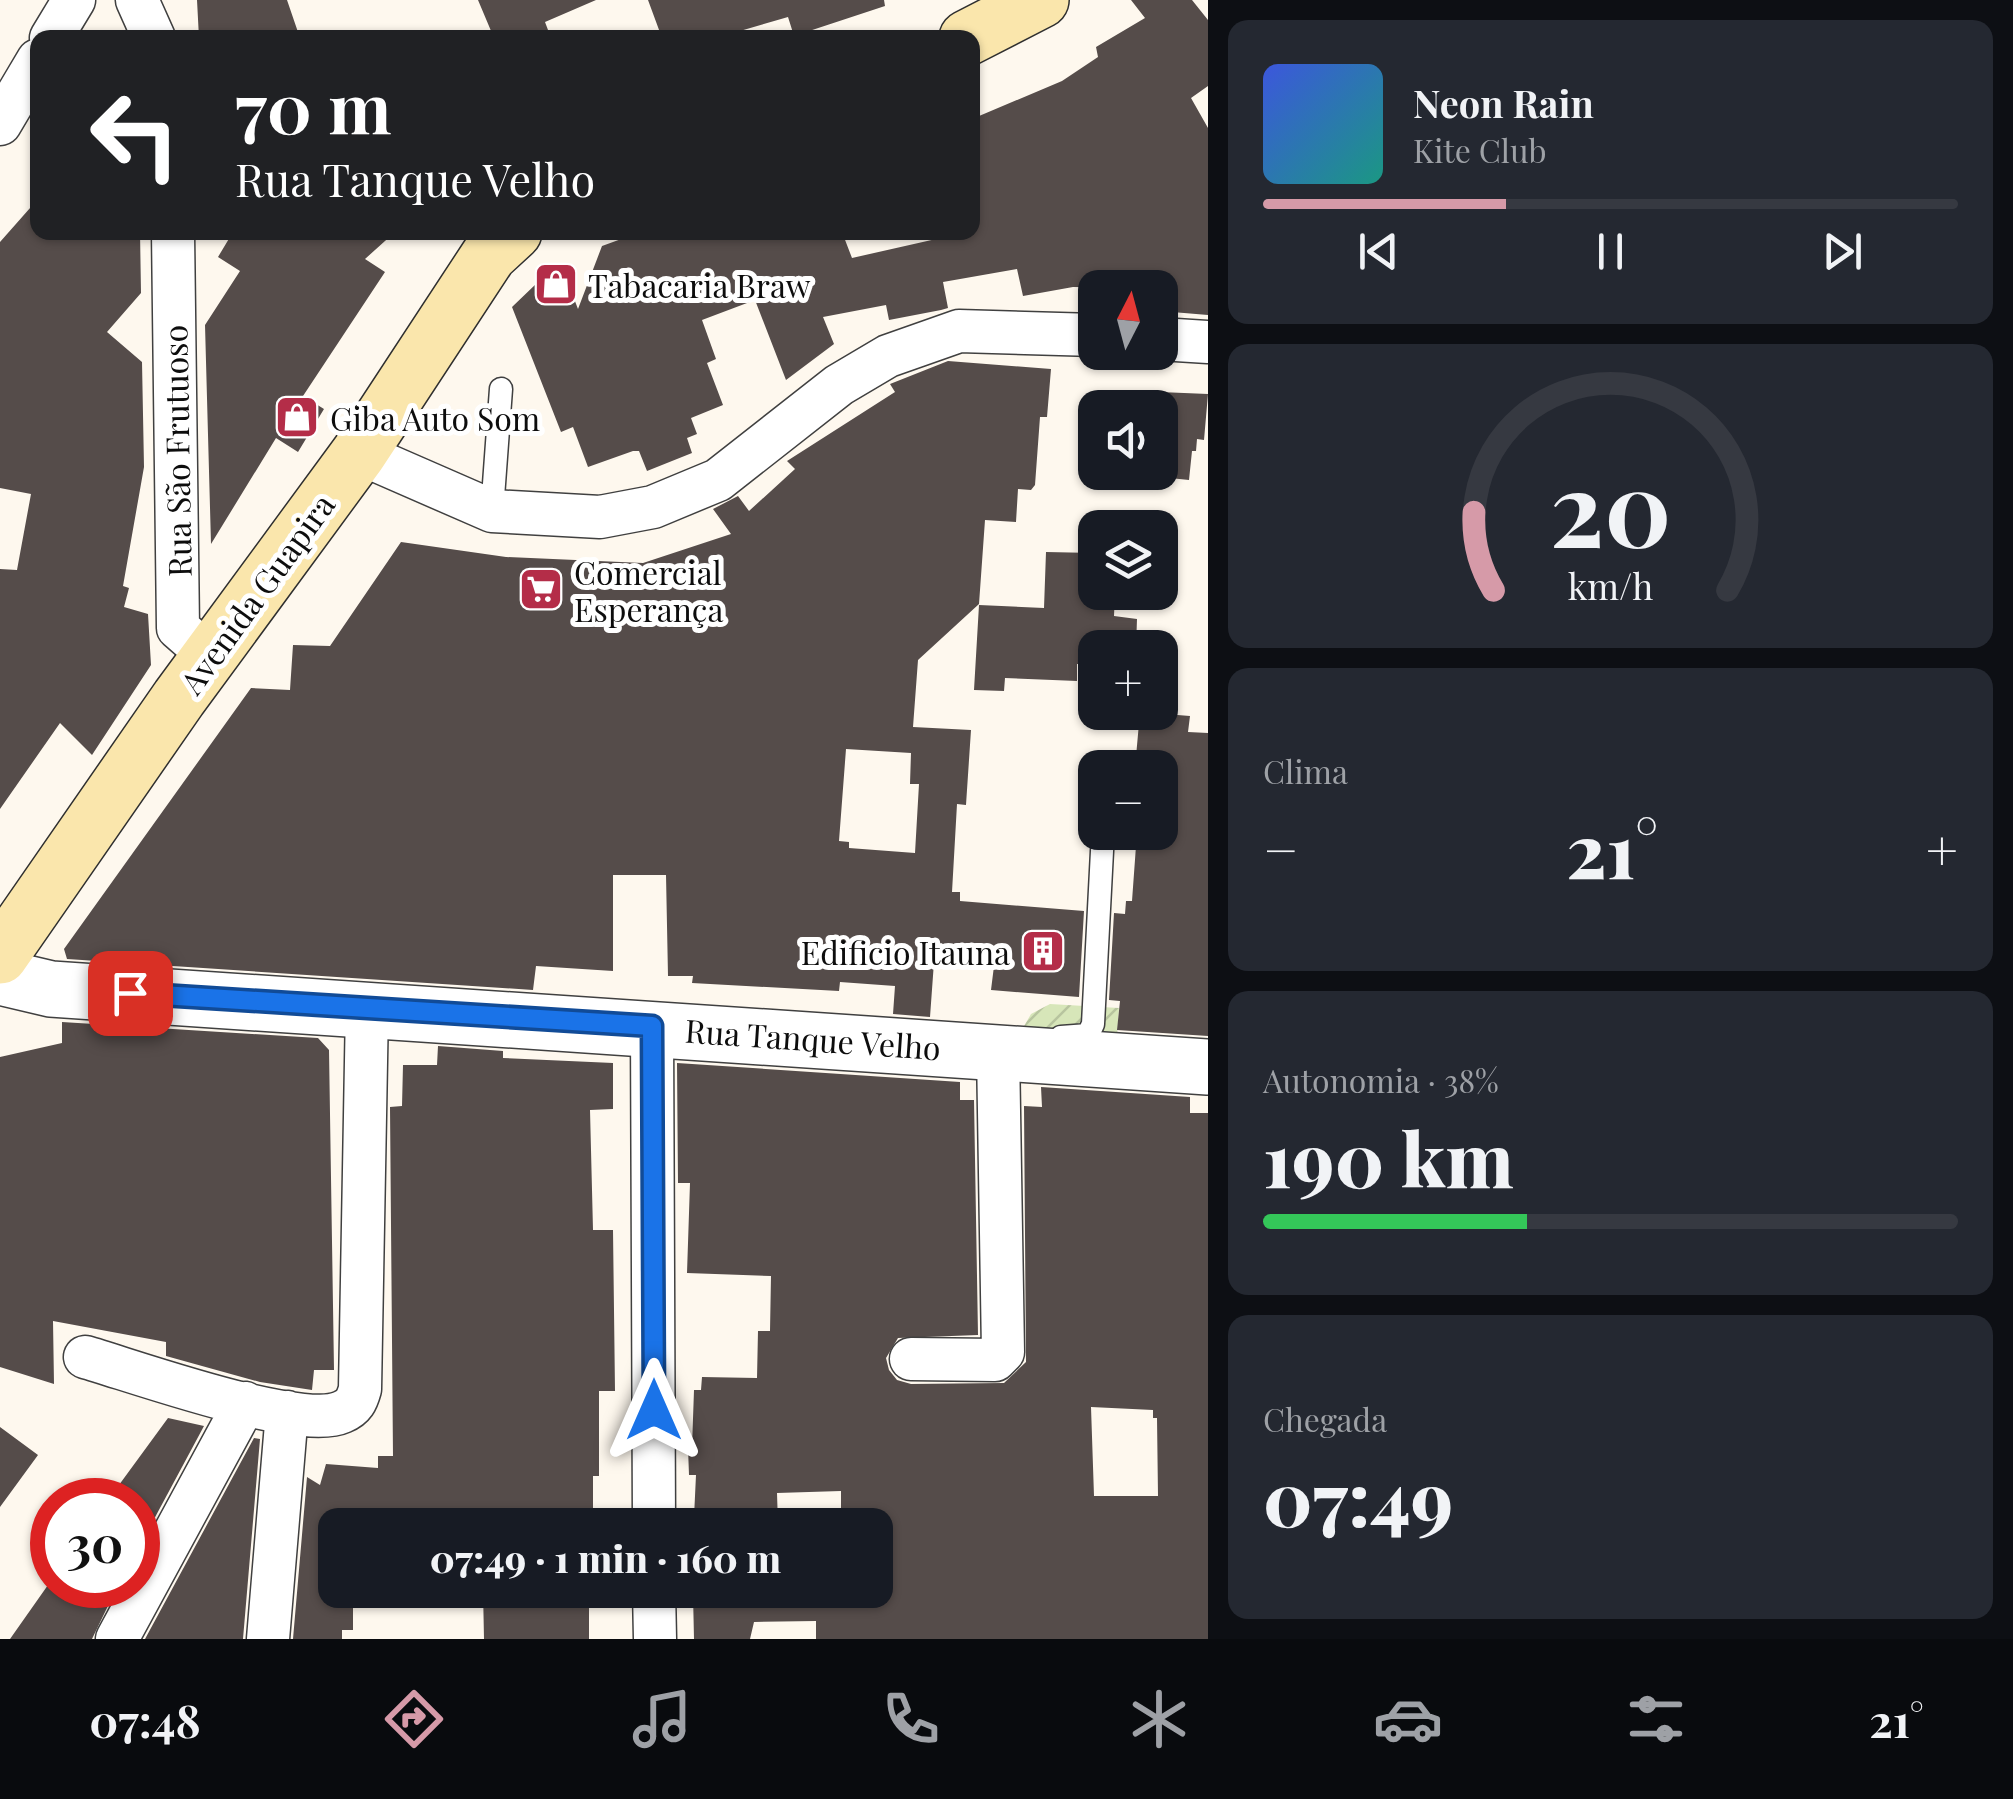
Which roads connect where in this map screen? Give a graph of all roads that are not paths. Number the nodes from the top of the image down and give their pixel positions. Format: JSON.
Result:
{"nodes":[{"id":1,"x":74,"y":0,"type":"edge"},
{"id":2,"x":137,"y":0,"type":"edge"},
{"id":3,"x":168,"y":0,"type":"edge"},
{"id":4,"x":1041,"y":0,"type":"edge"},
{"id":5,"x":56,"y":30,"type":"edge"},
{"id":6,"x":150,"y":30,"type":"edge"},
{"id":7,"x":170,"y":30,"type":"edge"},
{"id":8,"x":980,"y":31,"type":"edge"},
{"id":9,"x":30,"y":73,"type":"edge"},
{"id":10,"x":0,"y":124,"type":"edge"},
{"id":11,"x":174,"y":240,"type":"edge"},
{"id":12,"x":505,"y":240,"type":"edge"},
{"id":13,"x":1078,"y":334,"type":"edge"},
{"id":14,"x":1178,"y":340,"type":"edge"},
{"id":15,"x":1208,"y":342,"type":"edge"},
{"id":16,"x":502,"y":389,"type":"dead end"},
{"id":17,"x":359,"y":453,"type":"junction"},
{"id":18,"x":492,"y":511,"type":"junction"},
{"id":19,"x":210,"y":656,"type":"junction"},
{"id":20,"x":1103,"y":850,"type":"edge"},
{"id":21,"x":0,"y":956,"type":"edge"},
{"id":22,"x":0,"y":977,"type":"edge"},
{"id":23,"x":367,"y":1008,"type":"junction"},
{"id":24,"x":652,"y":1026,"type":"junction"},
{"id":25,"x":998,"y":1051,"type":"junction"},
{"id":26,"x":1208,"y":1068,"type":"edge"},
{"id":27,"x":85,"y":1357,"type":"dead end"},
{"id":28,"x":911,"y":1358,"type":"dead end"},
{"id":29,"x":244,"y":1404,"type":"junction"},
{"id":30,"x":287,"y":1412,"type":"junction"},
{"id":31,"x":654,"y":1508,"type":"edge"},
{"id":32,"x":654,"y":1608,"type":"edge"},
{"id":33,"x":117,"y":1639,"type":"edge"},
{"id":34,"x":268,"y":1639,"type":"edge"},
{"id":35,"x":654,"y":1639,"type":"edge"}],
"edges":[{"from":1,"to":5,"type":"street"},
{"from":2,"to":6,"type":"street"},
{"from":3,"to":7,"type":"street"},
{"from":4,"to":8,"type":"main road"},
{"from":9,"to":10,"type":"street"},
{"from":11,"to":19,"type":"street","name":"Rua São Frutuoso"},
{"from":12,"to":17,"type":"main road","name":"Avenida Guapira"},
{"from":13,"to":18,"type":"street"},
{"from":14,"to":15,"type":"street"},
{"from":16,"to":18,"type":"lane"},
{"from":17,"to":18,"type":"street"},
{"from":17,"to":19,"type":"main road","name":"Avenida Guapira"},
{"from":19,"to":21,"type":"main road","name":"Avenida Guapira"},
{"from":20,"to":25,"type":"lane"},
{"from":22,"to":23,"type":"street","name":"Rua Tanque Velho"},
{"from":23,"to":24,"type":"street","name":"Rua Tanque Velho"},
{"from":23,"to":30,"type":"street"},
{"from":24,"to":25,"type":"street","name":"Rua Tanque Velho"},
{"from":24,"to":31,"type":"street"},
{"from":25,"to":26,"type":"street","name":"Rua Tanque Velho"},
{"from":25,"to":28,"type":"street"},
{"from":27,"to":29,"type":"street"},
{"from":29,"to":30,"type":"street"},
{"from":29,"to":33,"type":"street"},
{"from":30,"to":34,"type":"street"},
{"from":32,"to":35,"type":"street"}]}
